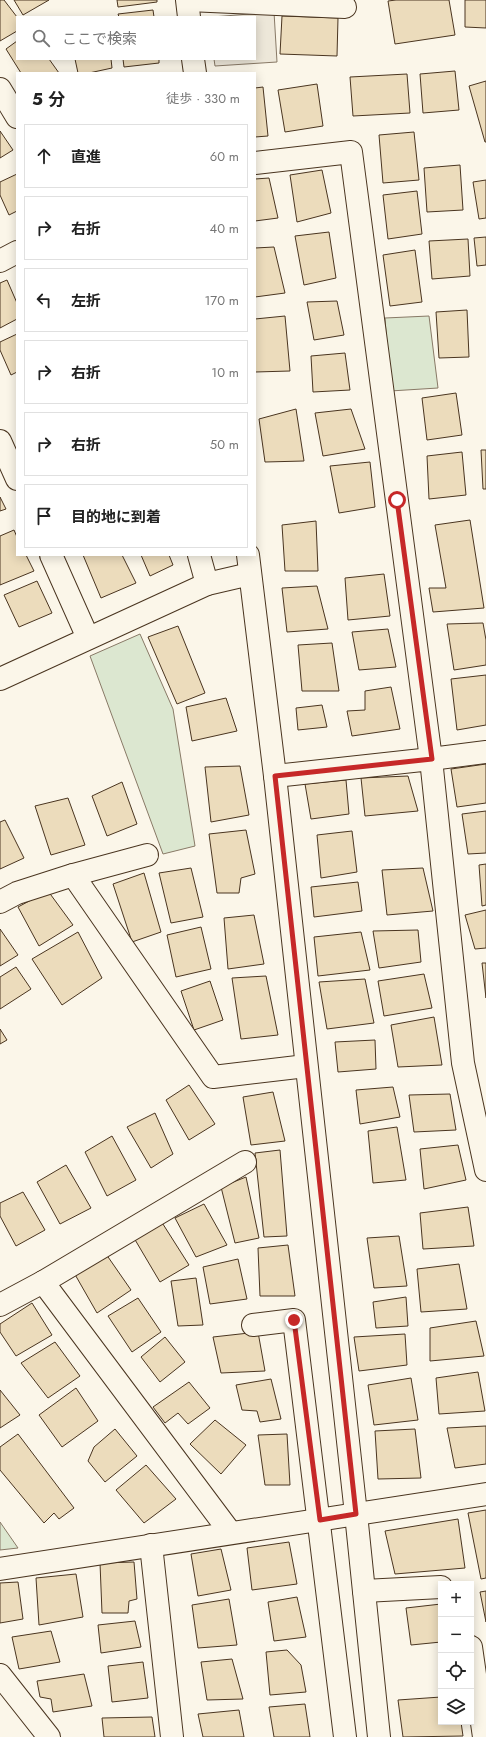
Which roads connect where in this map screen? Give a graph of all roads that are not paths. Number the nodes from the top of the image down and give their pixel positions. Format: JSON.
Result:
{"nodes":[{"id":1,"x":187,"y":0,"type":"edge"},
{"id":2,"x":345,"y":7,"type":"dead end"},
{"id":3,"x":189,"y":16,"type":"edge"},
{"id":4,"x":193,"y":60,"type":"edge"},
{"id":5,"x":195,"y":72,"type":"edge"},
{"id":6,"x":256,"y":163,"type":"edge"},
{"id":7,"x":16,"y":253,"type":"edge"},
{"id":8,"x":0,"y":261,"type":"edge"},
{"id":9,"x":2,"y":450,"type":"edge"},
{"id":10,"x":16,"y":477,"type":"edge"},
{"id":11,"x":51,"y":556,"type":"edge"},
{"id":12,"x":199,"y":556,"type":"edge"},
{"id":13,"x":249,"y":565,"type":"edge"},
{"id":14,"x":207,"y":584,"type":"junction"},
{"id":15,"x":88,"y":638,"type":"junction"},
{"id":16,"x":0,"y":679,"type":"edge"},
{"id":17,"x":486,"y":752,"type":"edge"},
{"id":18,"x":432,"y":759,"type":"junction"},
{"id":19,"x":275,"y":776,"type":"junction"},
{"id":20,"x":146,"y":855,"type":"dead end"},
{"id":21,"x":73,"y":875,"type":"junction"},
{"id":22,"x":0,"y":902,"type":"edge"},
{"id":23,"x":306,"y":1066,"type":"junction"},
{"id":24,"x":245,"y":1162,"type":"dead end"},
{"id":25,"x":486,"y":1170,"type":"edge"},
{"id":26,"x":42,"y":1282,"type":"junction"},
{"id":27,"x":0,"y":1305,"type":"edge"},
{"id":28,"x":253,"y":1325,"type":"dead end"},
{"id":29,"x":486,"y":1494,"type":"edge"},
{"id":30,"x":356,"y":1514,"type":"junction"},
{"id":31,"x":320,"y":1520,"type":"junction"},
{"id":32,"x":230,"y":1532,"type":"junction"},
{"id":33,"x":151,"y":1545,"type":"junction"},
{"id":34,"x":0,"y":1569,"type":"edge"},
{"id":35,"x":438,"y":1587,"type":"edge"},
{"id":36,"x":364,"y":1591,"type":"junction"},
{"id":37,"x":472,"y":1653,"type":"edge"},
{"id":38,"x":0,"y":1675,"type":"edge"},
{"id":39,"x":49,"y":1737,"type":"edge"},
{"id":40,"x":172,"y":1737,"type":"edge"},
{"id":41,"x":345,"y":1737,"type":"edge"},
{"id":42,"x":379,"y":1737,"type":"edge"},
{"id":43,"x":484,"y":1737,"type":"edge"}],
"edges":[{"from":1,"to":2,"type":"street"},
{"from":1,"to":3,"type":"street"},
{"from":4,"to":5,"type":"street"},
{"from":6,"to":18,"type":"street"},
{"from":7,"to":8,"type":"street"},
{"from":9,"to":10,"type":"street"},
{"from":11,"to":15,"type":"street"},
{"from":12,"to":14,"type":"street"},
{"from":13,"to":14,"type":"street"},
{"from":13,"to":19,"type":"street"},
{"from":14,"to":15,"type":"street"},
{"from":15,"to":16,"type":"street"},
{"from":17,"to":18,"type":"street"},
{"from":18,"to":19,"type":"street"},
{"from":18,"to":25,"type":"street"},
{"from":19,"to":23,"type":"street"},
{"from":20,"to":21,"type":"street"},
{"from":21,"to":22,"type":"street"},
{"from":21,"to":23,"type":"street"},
{"from":23,"to":30,"type":"street"},
{"from":24,"to":26,"type":"street"},
{"from":26,"to":27,"type":"street"},
{"from":26,"to":32,"type":"street"},
{"from":28,"to":31,"type":"street"},
{"from":29,"to":30,"type":"street"},
{"from":30,"to":31,"type":"street"},
{"from":30,"to":36,"type":"street"},
{"from":31,"to":32,"type":"street"},
{"from":31,"to":41,"type":"street"},
{"from":32,"to":33,"type":"street"},
{"from":33,"to":34,"type":"street"},
{"from":33,"to":40,"type":"street"},
{"from":35,"to":36,"type":"street"},
{"from":36,"to":42,"type":"street"},
{"from":37,"to":43,"type":"street"},
{"from":38,"to":39,"type":"street"}]}
